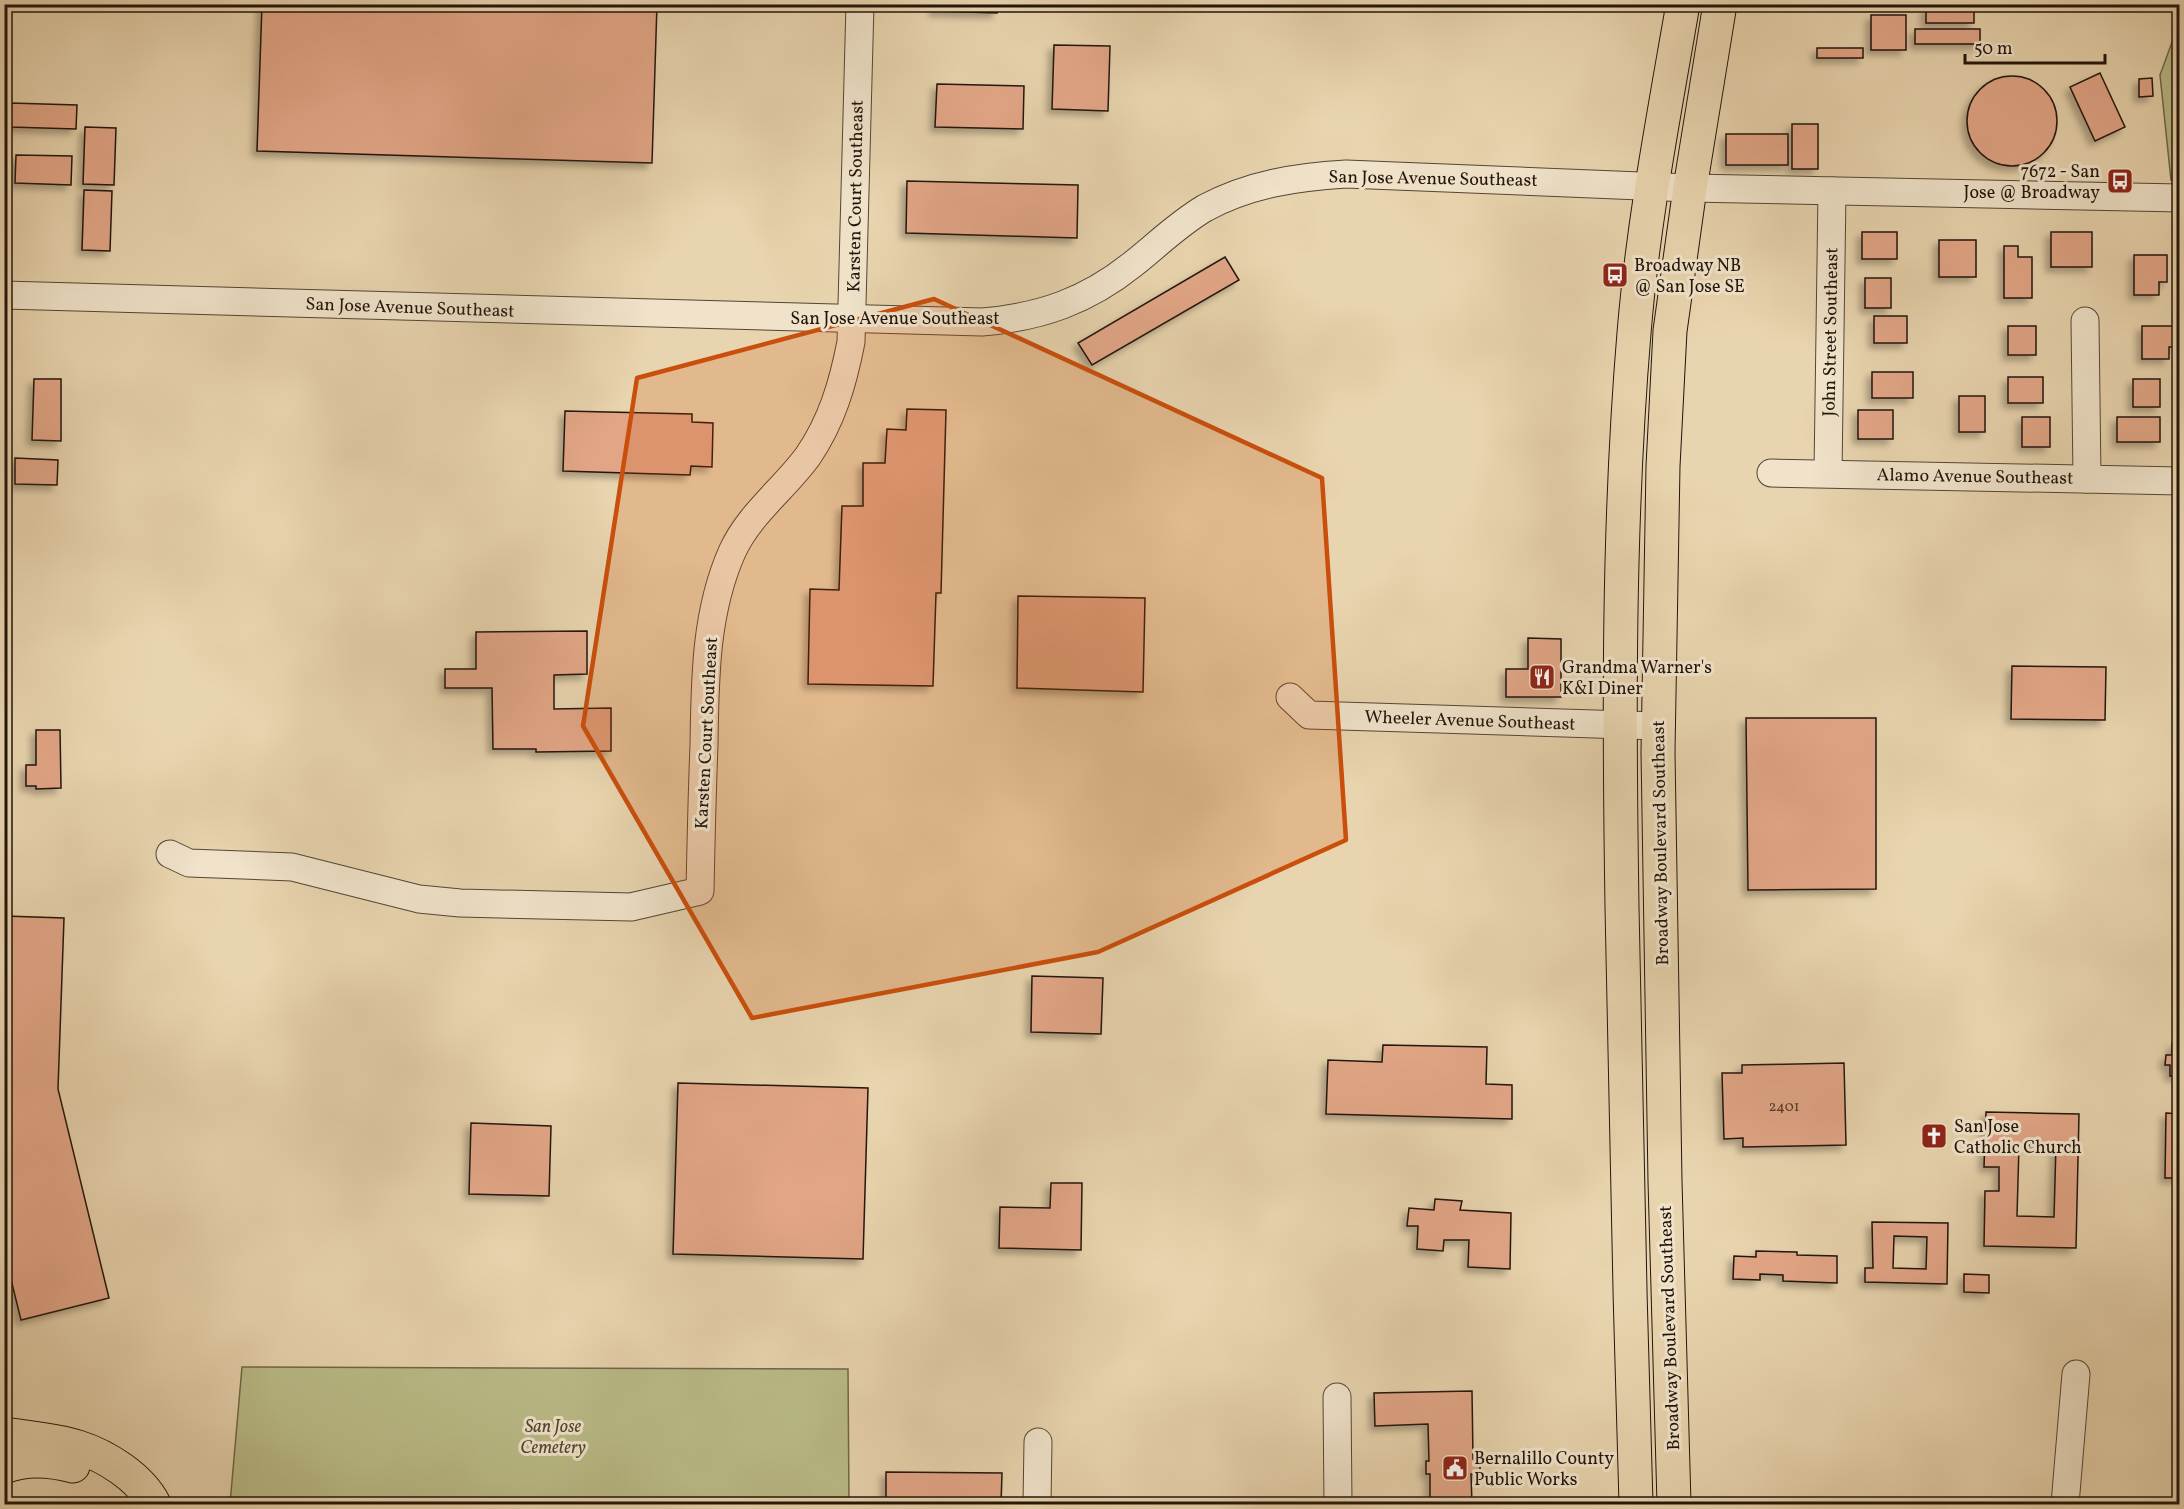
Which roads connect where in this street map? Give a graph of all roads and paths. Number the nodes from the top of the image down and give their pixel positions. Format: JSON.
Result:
{"nodes":[{"id":1,"x":860,"y":4,"type":"edge"},
{"id":2,"x":1683,"y":4,"type":"edge"},
{"id":3,"x":1720,"y":4,"type":"edge"},
{"id":4,"x":1652,"y":186,"type":"junction"},
{"id":5,"x":1690,"y":188,"type":"junction"},
{"id":6,"x":1832,"y":191,"type":"junction"},
{"id":7,"x":2180,"y":198,"type":"edge"},
{"id":8,"x":4,"y":295,"type":"edge"},
{"id":9,"x":852,"y":320,"type":"junction"},
{"id":10,"x":2085,"y":321,"type":"dead end"},
{"id":11,"x":1772,"y":473,"type":"dead end"},
{"id":12,"x":1828,"y":473,"type":"junction"},
{"id":13,"x":2087,"y":479,"type":"junction"},
{"id":14,"x":2180,"y":480,"type":"edge"},
{"id":15,"x":1290,"y":697,"type":"dead end"},
{"id":16,"x":1619,"y":725,"type":"junction"},
{"id":17,"x":1658,"y":726,"type":"junction"},
{"id":18,"x":170,"y":854,"type":"dead end"},
{"id":19,"x":2076,"y":1374,"type":"dead end"},
{"id":20,"x":1337,"y":1397,"type":"dead end"},
{"id":21,"x":4,"y":1434,"type":"edge"},
{"id":22,"x":1038,"y":1442,"type":"dead end"},
{"id":23,"x":4,"y":1467,"type":"edge"},
{"id":24,"x":132,"y":1504,"type":"edge"},
{"id":25,"x":154,"y":1504,"type":"edge"},
{"id":26,"x":1036,"y":1504,"type":"edge"},
{"id":27,"x":1338,"y":1504,"type":"edge"},
{"id":28,"x":1636,"y":1504,"type":"edge"},
{"id":29,"x":1674,"y":1504,"type":"edge"},
{"id":30,"x":2065,"y":1504,"type":"edge"}],
"edges":[{"from":1,"to":9,"type":"street","name":"Karsten Court Southeast"},
{"from":2,"to":4,"type":"main road","name":"Broadway Boulevard Southeast"},
{"from":3,"to":5,"type":"main road","name":"Broadway Boulevard Southeast"},
{"from":4,"to":5,"type":"street","name":"San Jose Avenue Southeast"},
{"from":4,"to":9,"type":"street","name":"San Jose Avenue Southeast"},
{"from":4,"to":16,"type":"main road","name":"Broadway Boulevard Southeast"},
{"from":5,"to":6,"type":"street","name":"San Jose Avenue Southeast"},
{"from":5,"to":17,"type":"main road","name":"Broadway Boulevard Southeast"},
{"from":6,"to":7,"type":"street","name":"San Jose Avenue Southeast"},
{"from":6,"to":12,"type":"street","name":"John Street Southeast"},
{"from":8,"to":9,"type":"street","name":"San Jose Avenue Southeast"},
{"from":9,"to":18,"type":"street","name":"Karsten Court Southeast"},
{"from":10,"to":13,"type":"street"},
{"from":11,"to":12,"type":"street","name":"Alamo Avenue Southeast"},
{"from":12,"to":13,"type":"street","name":"Alamo Avenue Southeast"},
{"from":13,"to":14,"type":"street","name":"Alamo Avenue Southeast"},
{"from":15,"to":16,"type":"street","name":"Wheeler Avenue Southeast"},
{"from":16,"to":17,"type":"street","name":"Wheeler Avenue Southeast"},
{"from":16,"to":28,"type":"main road","name":"Broadway Boulevard Southeast"},
{"from":17,"to":29,"type":"main road","name":"Broadway Boulevard Southeast"},
{"from":19,"to":30,"type":"street"},
{"from":20,"to":27,"type":"street"},
{"from":21,"to":25,"type":"main road"},
{"from":22,"to":26,"type":"street"},
{"from":23,"to":24,"type":"main road"}]}
